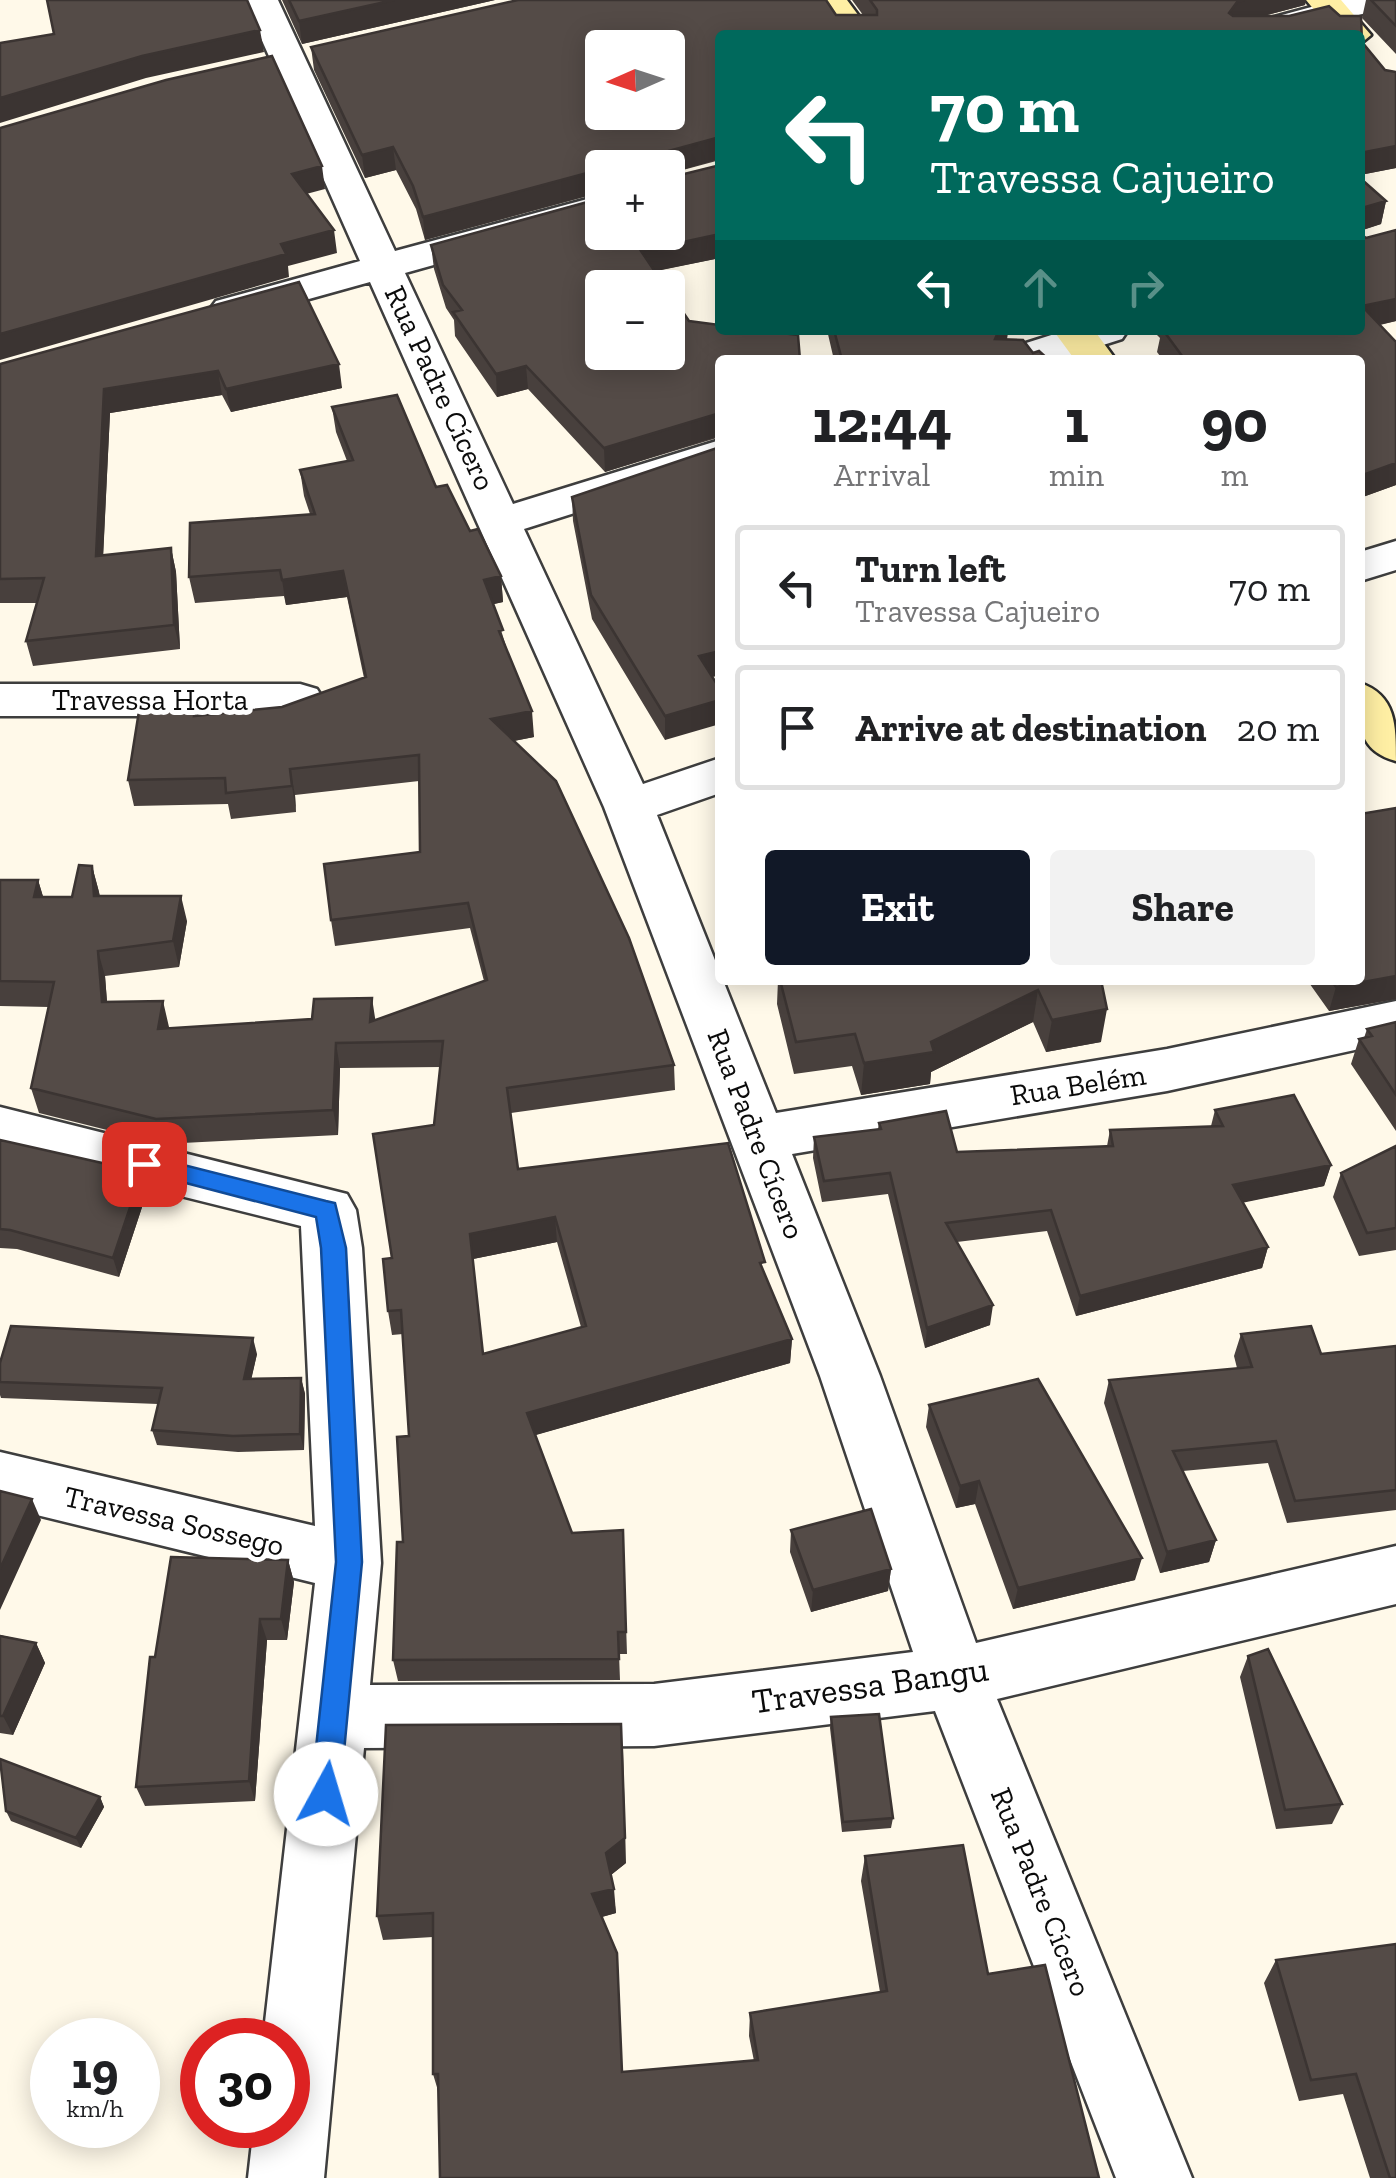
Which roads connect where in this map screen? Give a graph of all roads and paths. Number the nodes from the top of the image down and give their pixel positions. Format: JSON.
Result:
{"nodes":[{"id":1,"x":261,"y":0,"type":"edge"},
{"id":2,"x":830,"y":0,"type":"edge"},
{"id":3,"x":1376,"y":0,"type":"edge"},
{"id":4,"x":1349,"y":29,"type":"edge"},
{"id":5,"x":852,"y":30,"type":"edge"},
{"id":6,"x":585,"y":211,"type":"edge"},
{"id":7,"x":384,"y":266,"type":"junction"},
{"id":8,"x":193,"y":319,"type":"edge"},
{"id":9,"x":1089,"y":340,"type":"edge"},
{"id":10,"x":1034,"y":355,"type":"edge"},
{"id":11,"x":715,"y":455,"type":"edge"},
{"id":12,"x":502,"y":522,"type":"junction"},
{"id":13,"x":1396,"y":555,"type":"edge"},
{"id":14,"x":1365,"y":565,"type":"edge"},
{"id":15,"x":0,"y":700,"type":"edge"},
{"id":16,"x":300,"y":700,"type":"edge"},
{"id":17,"x":1365,"y":705,"type":"edge"},
{"id":18,"x":1396,"y":745,"type":"edge"},
{"id":19,"x":715,"y":777,"type":"edge"},
{"id":20,"x":629,"y":807,"type":"junction"},
{"id":21,"x":1396,"y":1021,"type":"edge"},
{"id":22,"x":0,"y":1129,"type":"edge"},
{"id":23,"x":758,"y":1138,"type":"junction"},
{"id":24,"x":0,"y":1479,"type":"edge"},
{"id":25,"x":349,"y":1562,"type":"junction"},
{"id":26,"x":1396,"y":1575,"type":"edge"},
{"id":27,"x":956,"y":1678,"type":"junction"},
{"id":28,"x":334,"y":1718,"type":"junction"},
{"id":29,"x":286,"y":2178,"type":"edge"},
{"id":30,"x":1154,"y":2178,"type":"edge"}],
"edges":[{"from":1,"to":7,"type":"street","name":"Rua Padre Cícero"},
{"from":2,"to":5,"type":"street"},
{"from":3,"to":4,"type":"street"},
{"from":6,"to":7,"type":"street"},
{"from":7,"to":8,"type":"street"},
{"from":7,"to":12,"type":"street","name":"Rua Padre Cícero"},
{"from":9,"to":10,"type":"street"},
{"from":11,"to":12,"type":"street"},
{"from":12,"to":20,"type":"street","name":"Rua Padre Cícero"},
{"from":13,"to":14,"type":"street"},
{"from":15,"to":16,"type":"street","name":"Travessa Horta"},
{"from":17,"to":18,"type":"street"},
{"from":19,"to":20,"type":"street"},
{"from":20,"to":23,"type":"street","name":"Rua Padre Cícero"},
{"from":21,"to":23,"type":"street","name":"Rua Belém"},
{"from":22,"to":25,"type":"street"},
{"from":23,"to":27,"type":"street","name":"Rua Padre Cícero"},
{"from":24,"to":25,"type":"street","name":"Travessa Sossego"},
{"from":25,"to":28,"type":"street"},
{"from":26,"to":27,"type":"street","name":"Travessa Bangu"},
{"from":27,"to":28,"type":"street","name":"Travessa Bangu"},
{"from":27,"to":30,"type":"street","name":"Rua Padre Cícero"},
{"from":28,"to":29,"type":"street"}]}
